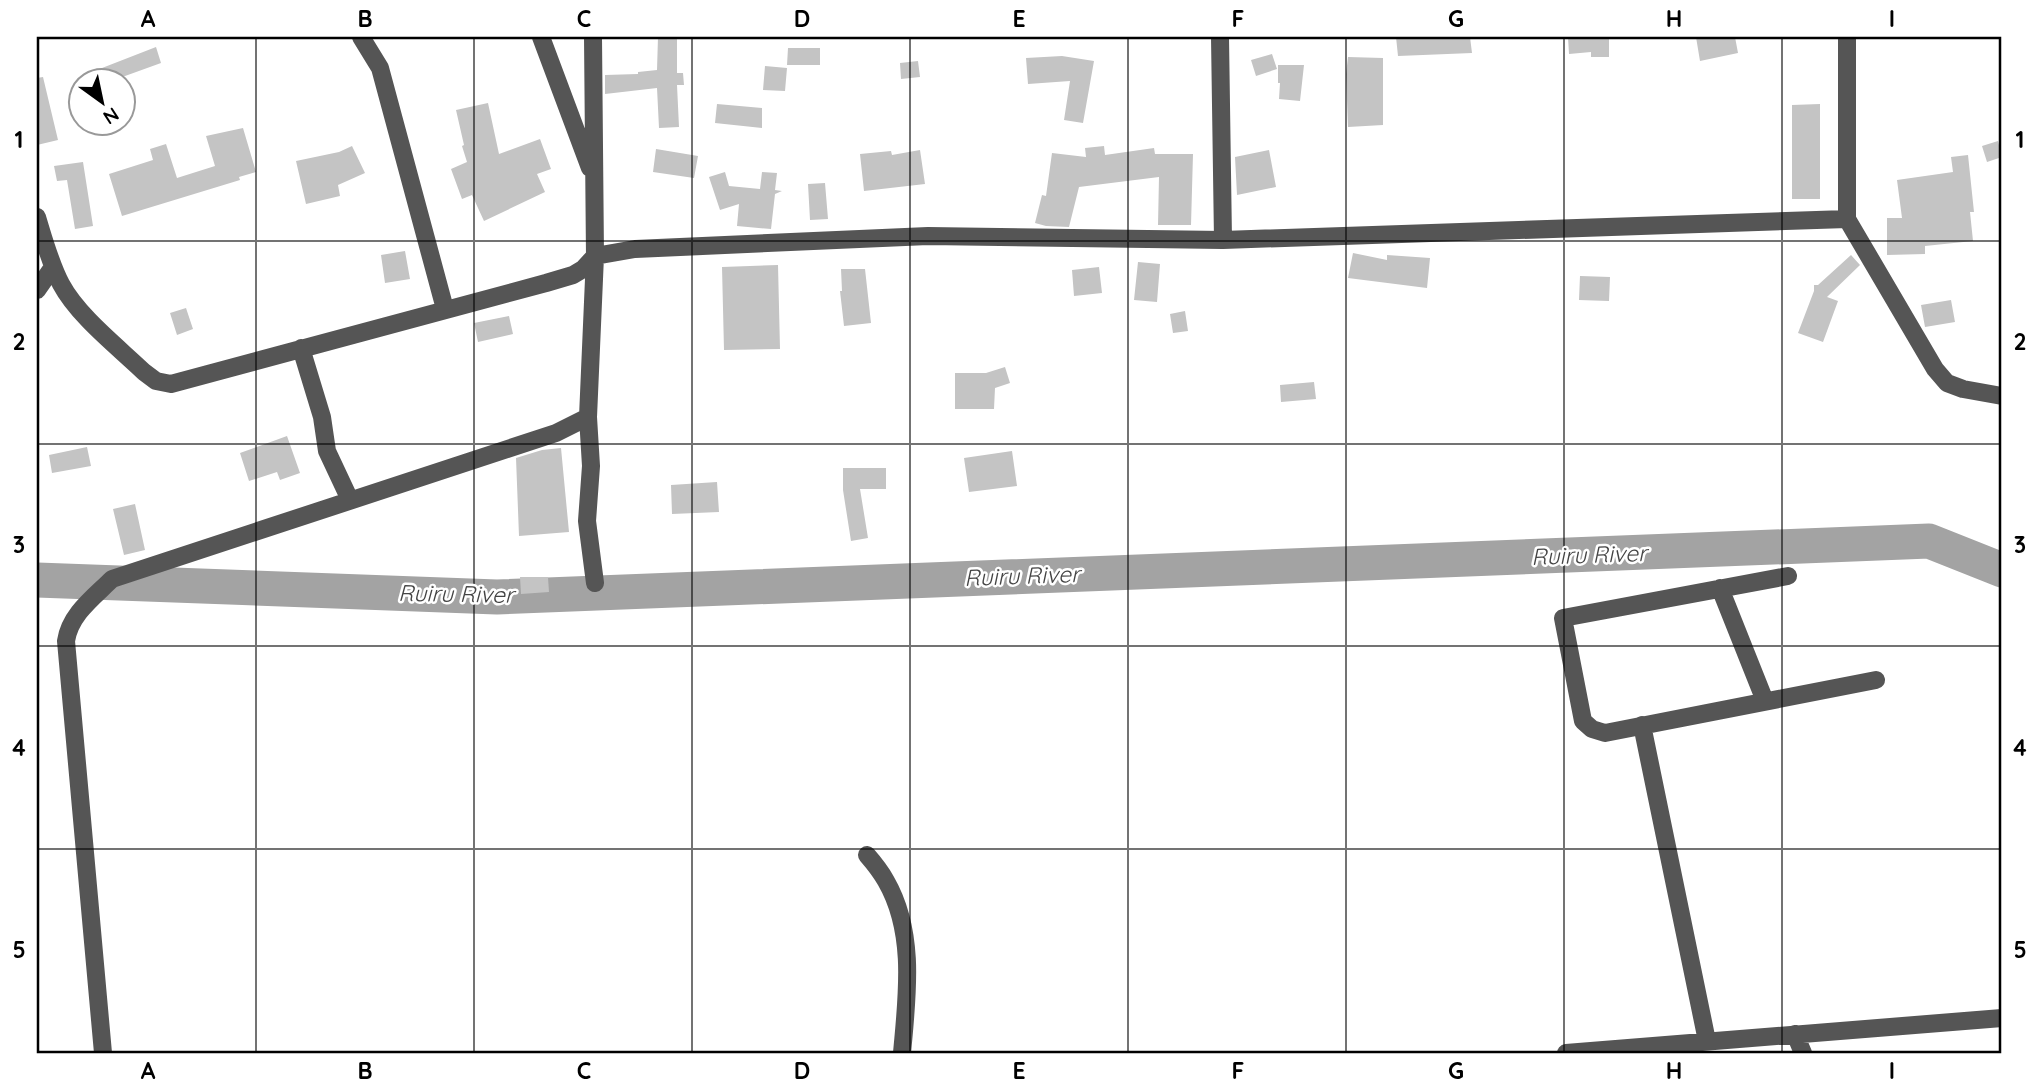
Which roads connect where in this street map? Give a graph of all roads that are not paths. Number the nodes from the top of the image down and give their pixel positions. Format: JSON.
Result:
{"nodes":[{"id":1,"x":361,"y":37,"type":"edge"},
{"id":2,"x":370,"y":37,"type":"edge"},
{"id":3,"x":541,"y":37,"type":"edge"},
{"id":4,"x":593,"y":37,"type":"edge"},
{"id":5,"x":1220,"y":37,"type":"edge"},
{"id":6,"x":1847,"y":37,"type":"edge"},
{"id":7,"x":380,"y":68,"type":"junction"},
{"id":8,"x":594,"y":181,"type":"junction"},
{"id":9,"x":37,"y":217,"type":"edge"},
{"id":10,"x":1847,"y":219,"type":"junction"},
{"id":11,"x":1223,"y":240,"type":"junction"},
{"id":12,"x":595,"y":256,"type":"junction"},
{"id":13,"x":54,"y":267,"type":"junction"},
{"id":14,"x":37,"y":290,"type":"edge"},
{"id":15,"x":445,"y":309,"type":"junction"},
{"id":16,"x":301,"y":348,"type":"junction"},
{"id":17,"x":2002,"y":396,"type":"edge"},
{"id":18,"x":588,"y":417,"type":"junction"},
{"id":19,"x":350,"y":500,"type":"junction"},
{"id":20,"x":1788,"y":576,"type":"dead end"},
{"id":21,"x":595,"y":583,"type":"dead end"},
{"id":22,"x":1720,"y":589,"type":"junction"},
{"id":23,"x":1876,"y":680,"type":"dead end"},
{"id":24,"x":1765,"y":701,"type":"junction"},
{"id":25,"x":1642,"y":725,"type":"junction"},
{"id":26,"x":867,"y":855,"type":"dead end"},
{"id":27,"x":2002,"y":1018,"type":"edge"},
{"id":28,"x":1796,"y":1034,"type":"junction"},
{"id":29,"x":1707,"y":1041,"type":"junction"},
{"id":30,"x":103,"y":1053,"type":"edge"},
{"id":31,"x":902,"y":1053,"type":"edge"},
{"id":32,"x":1566,"y":1053,"type":"edge"},
{"id":33,"x":1803,"y":1053,"type":"edge"}],
"edges":[{"from":1,"to":7,"type":"street"},
{"from":2,"to":7,"type":"street"},
{"from":3,"to":8,"type":"street"},
{"from":4,"to":8,"type":"street"},
{"from":5,"to":11,"type":"street"},
{"from":6,"to":10,"type":"street"},
{"from":7,"to":15,"type":"street"},
{"from":8,"to":12,"type":"street"},
{"from":9,"to":13,"type":"street"},
{"from":10,"to":11,"type":"street"},
{"from":10,"to":17,"type":"street"},
{"from":11,"to":12,"type":"street"},
{"from":12,"to":15,"type":"street"},
{"from":12,"to":18,"type":"street"},
{"from":13,"to":14,"type":"street"},
{"from":13,"to":16,"type":"street"},
{"from":15,"to":16,"type":"street"},
{"from":16,"to":19,"type":"street"},
{"from":18,"to":19,"type":"street"},
{"from":18,"to":21,"type":"street"},
{"from":19,"to":30,"type":"street"},
{"from":20,"to":22,"type":"street"},
{"from":22,"to":24,"type":"street"},
{"from":22,"to":25,"type":"street"},
{"from":23,"to":24,"type":"street"},
{"from":24,"to":25,"type":"street"},
{"from":25,"to":29,"type":"street"},
{"from":26,"to":31,"type":"street"},
{"from":27,"to":28,"type":"street"},
{"from":28,"to":29,"type":"street"},
{"from":28,"to":33,"type":"street"},
{"from":29,"to":32,"type":"street"}]}
